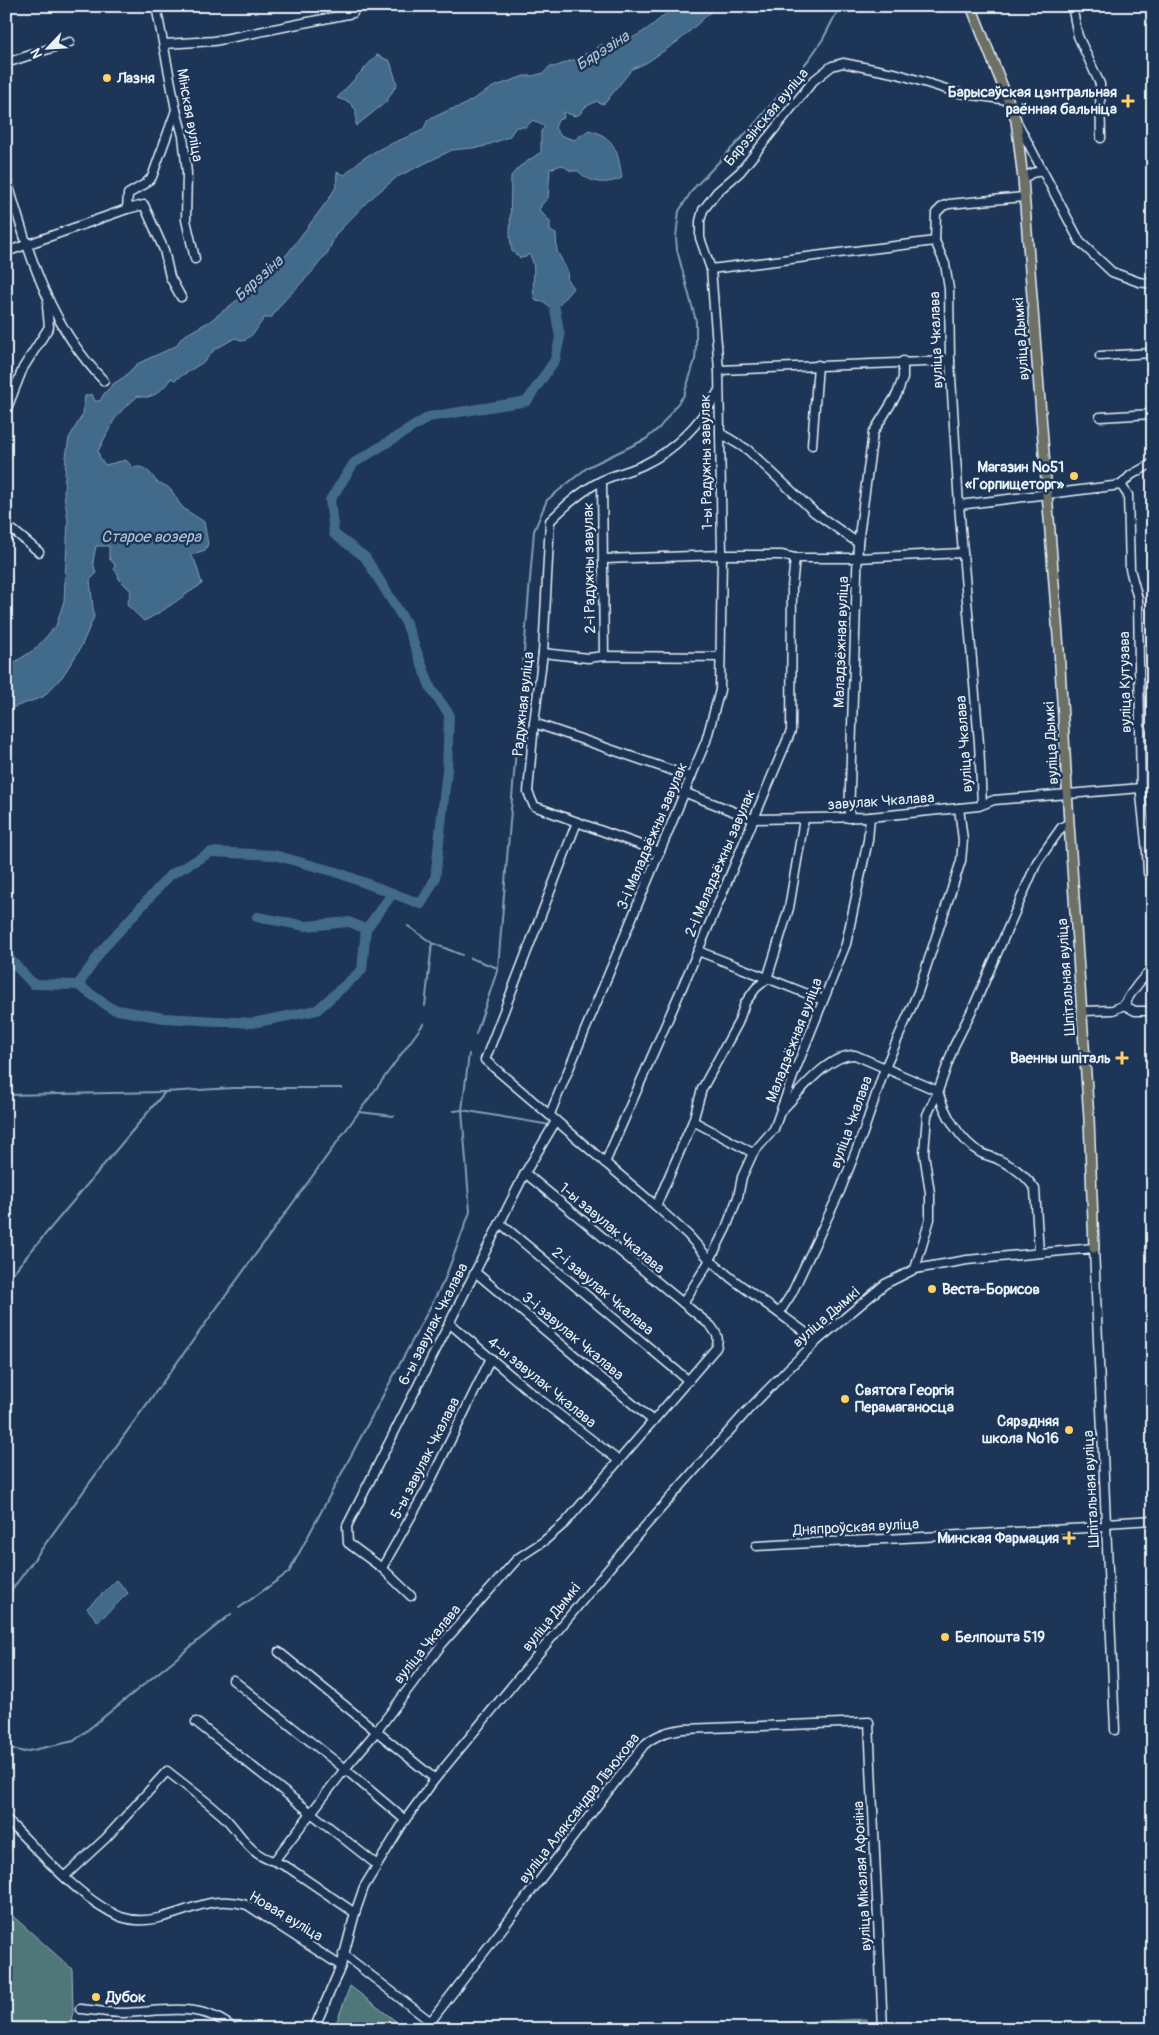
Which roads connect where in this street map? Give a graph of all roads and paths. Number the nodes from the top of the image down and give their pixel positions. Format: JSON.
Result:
{"nodes":[{"id":1,"x":156,"y":6,"type":"edge"},
{"id":2,"x":971,"y":6,"type":"edge"},
{"id":3,"x":1072,"y":6,"type":"edge"},
{"id":4,"x":353,"y":13,"type":"dead end"},
{"id":5,"x":70,"y":42,"type":"dead end"},
{"id":6,"x":164,"y":44,"type":"junction"},
{"id":7,"x":6,"y":63,"type":"edge"},
{"id":8,"x":1008,"y":100,"type":"junction"},
{"id":9,"x":176,"y":110,"type":"junction"},
{"id":10,"x":1016,"y":120,"type":"junction"},
{"id":11,"x":1101,"y":138,"type":"dead end"},
{"id":12,"x":1042,"y":171,"type":"junction"},
{"id":13,"x":6,"y":177,"type":"edge"},
{"id":14,"x":1023,"y":179,"type":"junction"},
{"id":15,"x":1024,"y":197,"type":"junction"},
{"id":16,"x":127,"y":209,"type":"junction"},
{"id":17,"x":935,"y":241,"type":"junction"},
{"id":18,"x":27,"y":244,"type":"junction"},
{"id":19,"x":6,"y":252,"type":"edge"},
{"id":20,"x":195,"y":258,"type":"dead end"},
{"id":21,"x":711,"y":268,"type":"junction"},
{"id":22,"x":1153,"y":284,"type":"edge"},
{"id":23,"x":181,"y":297,"type":"dead end"},
{"id":24,"x":48,"y":302,"type":"junction"},
{"id":25,"x":1153,"y":353,"type":"edge"},
{"id":26,"x":1100,"y":356,"type":"dead end"},
{"id":27,"x":950,"y":360,"type":"junction"},
{"id":28,"x":904,"y":362,"type":"junction"},
{"id":29,"x":818,"y":365,"type":"junction"},
{"id":30,"x":719,"y":370,"type":"junction"},
{"id":31,"x":104,"y":381,"type":"dead end"},
{"id":32,"x":719,"y":390,"type":"junction"},
{"id":33,"x":6,"y":411,"type":"edge"},
{"id":34,"x":1153,"y":414,"type":"edge"},
{"id":35,"x":1100,"y":417,"type":"dead end"},
{"id":36,"x":720,"y":433,"type":"junction"},
{"id":37,"x":812,"y":445,"type":"dead end"},
{"id":38,"x":1153,"y":463,"type":"edge"},
{"id":39,"x":602,"y":481,"type":"junction"},
{"id":40,"x":1121,"y":485,"type":"junction"},
{"id":41,"x":1048,"y":493,"type":"junction"},
{"id":42,"x":959,"y":504,"type":"junction"},
{"id":43,"x":6,"y":528,"type":"edge"},
{"id":44,"x":858,"y":543,"type":"junction"},
{"id":45,"x":39,"y":552,"type":"dead end"},
{"id":46,"x":963,"y":553,"type":"junction"},
{"id":47,"x":722,"y":555,"type":"junction"},
{"id":48,"x":795,"y":558,"type":"junction"},
{"id":49,"x":857,"y":558,"type":"junction"},
{"id":50,"x":604,"y":559,"type":"junction"},
{"id":51,"x":543,"y":653,"type":"junction"},
{"id":52,"x":604,"y":656,"type":"junction"},
{"id":53,"x":720,"y":657,"type":"junction"},
{"id":54,"x":534,"y":723,"type":"junction"},
{"id":55,"x":692,"y":777,"type":"junction"},
{"id":56,"x":1140,"y":788,"type":"junction"},
{"id":57,"x":686,"y":793,"type":"junction"},
{"id":58,"x":1067,"y":794,"type":"junction"},
{"id":59,"x":982,"y":804,"type":"junction"},
{"id":60,"x":959,"y":808,"type":"junction"},
{"id":61,"x":870,"y":817,"type":"junction"},
{"id":62,"x":849,"y":818,"type":"junction"},
{"id":63,"x":753,"y":819,"type":"junction"},
{"id":64,"x":804,"y":819,"type":"junction"},
{"id":65,"x":577,"y":822,"type":"junction"},
{"id":66,"x":1069,"y":823,"type":"junction"},
{"id":67,"x":660,"y":852,"type":"junction"},
{"id":68,"x":1153,"y":880,"type":"edge"},
{"id":69,"x":698,"y":951,"type":"junction"},
{"id":70,"x":1153,"y":968,"type":"edge"},
{"id":71,"x":767,"y":979,"type":"junction"},
{"id":72,"x":822,"y":1000,"type":"junction"},
{"id":73,"x":1124,"y":1006,"type":"junction"},
{"id":74,"x":1083,"y":1011,"type":"junction"},
{"id":75,"x":1153,"y":1011,"type":"edge"},
{"id":76,"x":885,"y":1068,"type":"junction"},
{"id":77,"x":938,"y":1091,"type":"junction"},
{"id":78,"x":782,"y":1110,"type":"junction"},
{"id":79,"x":550,"y":1114,"type":"junction"},
{"id":80,"x":693,"y":1120,"type":"junction"},
{"id":81,"x":556,"y":1121,"type":"junction"},
{"id":82,"x":753,"y":1154,"type":"junction"},
{"id":83,"x":605,"y":1163,"type":"junction"},
{"id":84,"x":525,"y":1173,"type":"junction"},
{"id":85,"x":656,"y":1206,"type":"junction"},
{"id":86,"x":500,"y":1223,"type":"junction"},
{"id":87,"x":1094,"y":1248,"type":"junction"},
{"id":88,"x":1039,"y":1253,"type":"junction"},
{"id":89,"x":710,"y":1260,"type":"junction"},
{"id":90,"x":915,"y":1269,"type":"junction"},
{"id":91,"x":475,"y":1272,"type":"junction"},
{"id":92,"x":682,"y":1303,"type":"junction"},
{"id":93,"x":779,"y":1313,"type":"junction"},
{"id":94,"x":449,"y":1323,"type":"junction"},
{"id":95,"x":817,"y":1341,"type":"junction"},
{"id":96,"x":491,"y":1358,"type":"junction"},
{"id":97,"x":689,"y":1381,"type":"junction"},
{"id":98,"x":653,"y":1421,"type":"junction"},
{"id":99,"x":619,"y":1461,"type":"junction"},
{"id":100,"x":1153,"y":1520,"type":"edge"},
{"id":101,"x":1106,"y":1525,"type":"junction"},
{"id":102,"x":756,"y":1546,"type":"dead end"},
{"id":103,"x":382,"y":1568,"type":"junction"},
{"id":104,"x":411,"y":1596,"type":"dead end"},
{"id":105,"x":280,"y":1652,"type":"dead end"},
{"id":106,"x":233,"y":1680,"type":"dead end"},
{"id":107,"x":196,"y":1722,"type":"dead end"},
{"id":108,"x":869,"y":1722,"type":"joint"},
{"id":109,"x":1115,"y":1730,"type":"dead end"},
{"id":110,"x":376,"y":1732,"type":"junction"},
{"id":111,"x":345,"y":1769,"type":"junction"},
{"id":112,"x":435,"y":1779,"type":"junction"},
{"id":113,"x":311,"y":1813,"type":"junction"},
{"id":114,"x":6,"y":1818,"type":"edge"},
{"id":115,"x":405,"y":1820,"type":"junction"},
{"id":116,"x":274,"y":1861,"type":"junction"},
{"id":117,"x":377,"y":1864,"type":"junction"},
{"id":118,"x":65,"y":1876,"type":"junction"},
{"id":119,"x":355,"y":1913,"type":"junction"},
{"id":120,"x":343,"y":1954,"type":"junction"},
{"id":121,"x":340,"y":1966,"type":"junction"},
{"id":122,"x":80,"y":2009,"type":"dead end"},
{"id":123,"x":430,"y":2021,"type":"junction"},
{"id":124,"x":234,"y":2029,"type":"edge"},
{"id":125,"x":314,"y":2029,"type":"edge"},
{"id":126,"x":440,"y":2029,"type":"edge"},
{"id":127,"x":883,"y":2029,"type":"edge"}],
"edges":[{"from":1,"to":6,"type":"street","name":"Мінская вуліца"},
{"from":2,"to":8,"type":"main road","name":"вуліца Дымкі"},
{"from":3,"to":11,"type":"street"},
{"from":4,"to":6,"type":"street"},
{"from":5,"to":7,"type":"street"},
{"from":6,"to":9,"type":"street","name":"Мінская вуліца"},
{"from":8,"to":10,"type":"main road","name":"вуліца Дымкі"},
{"from":8,"to":21,"type":"street","name":"Бярэзінская вуліца"},
{"from":9,"to":16,"type":"street"},
{"from":9,"to":20,"type":"street","name":"Мінская вуліца"},
{"from":10,"to":12,"type":"street"},
{"from":10,"to":14,"type":"main road","name":"вуліца Дымкі"},
{"from":12,"to":14,"type":"street"},
{"from":12,"to":22,"type":"street"},
{"from":13,"to":18,"type":"street"},
{"from":14,"to":15,"type":"main road","name":"вуліца Дымкі"},
{"from":15,"to":17,"type":"street"},
{"from":15,"to":41,"type":"main road","name":"вуліца Дымкі"},
{"from":16,"to":18,"type":"street"},
{"from":16,"to":23,"type":"street"},
{"from":17,"to":21,"type":"street"},
{"from":17,"to":27,"type":"street","name":"вуліца Чкалава"},
{"from":18,"to":19,"type":"street"},
{"from":18,"to":24,"type":"street"},
{"from":21,"to":30,"type":"street","name":"Бярэзінская вуліца"},
{"from":24,"to":31,"type":"street"},
{"from":24,"to":33,"type":"street"},
{"from":25,"to":26,"type":"street"},
{"from":27,"to":28,"type":"street"},
{"from":27,"to":42,"type":"street","name":"вуліца Чкалава"},
{"from":28,"to":29,"type":"street"},
{"from":28,"to":44,"type":"street","name":"Маладзёжная вуліца"},
{"from":29,"to":30,"type":"street"},
{"from":29,"to":37,"type":"street"},
{"from":30,"to":32,"type":"street","name":"1-ы Радужны завулак"},
{"from":32,"to":36,"type":"street","name":"1-ы Радужны завулак"},
{"from":32,"to":39,"type":"street","name":"Радужная вуліца"},
{"from":34,"to":35,"type":"street"},
{"from":36,"to":44,"type":"street"},
{"from":36,"to":47,"type":"street","name":"1-ы Радужны завулак"},
{"from":38,"to":40,"type":"street"},
{"from":39,"to":50,"type":"street","name":"2-і Радужны завулак"},
{"from":39,"to":51,"type":"street","name":"Радужная вуліца"},
{"from":40,"to":41,"type":"street"},
{"from":40,"to":56,"type":"street","name":"вуліца Кутузава"},
{"from":41,"to":42,"type":"street"},
{"from":41,"to":58,"type":"main road","name":"вуліца Дымкі"},
{"from":42,"to":46,"type":"street","name":"вуліца Чкалава"},
{"from":43,"to":45,"type":"street"},
{"from":44,"to":49,"type":"street","name":"Маладзёжная вуліца"},
{"from":46,"to":49,"type":"street","name":"Маладзёжная вуліца"},
{"from":46,"to":59,"type":"street","name":"вуліца Чкалава"},
{"from":47,"to":48,"type":"street"},
{"from":47,"to":50,"type":"street"},
{"from":47,"to":53,"type":"street","name":"3-і Маладзёжны завулак"},
{"from":48,"to":49,"type":"street"},
{"from":48,"to":63,"type":"street","name":"2-і Маладзёжны завулак"},
{"from":49,"to":62,"type":"street","name":"Маладзёжная вуліца"},
{"from":50,"to":52,"type":"street","name":"2-і Радужны завулак"},
{"from":51,"to":52,"type":"street"},
{"from":51,"to":54,"type":"street","name":"Радужная вуліца"},
{"from":52,"to":53,"type":"street"},
{"from":53,"to":55,"type":"street","name":"3-і Маладзёжны завулак"},
{"from":54,"to":55,"type":"street"},
{"from":54,"to":65,"type":"street","name":"Радужная вуліца"},
{"from":55,"to":57,"type":"street","name":"3-і Маладзёжны завулак"},
{"from":56,"to":58,"type":"street"},
{"from":56,"to":68,"type":"street","name":"вуліца Кутузава"},
{"from":57,"to":63,"type":"street"},
{"from":57,"to":67,"type":"street","name":"3-і Маладзёжны завулак"},
{"from":58,"to":59,"type":"street"},
{"from":58,"to":66,"type":"main road","name":"вуліца Дымкі"},
{"from":59,"to":60,"type":"street","name":"вуліца Чкалава"},
{"from":60,"to":61,"type":"street","name":"завулак Чкалава"},
{"from":60,"to":76,"type":"street","name":"вуліца Чкалава"},
{"from":61,"to":62,"type":"street","name":"завулак Чкалава"},
{"from":61,"to":72,"type":"street","name":"Маладзёжная вуліца"},
{"from":62,"to":64,"type":"street","name":"завулак Чкалава"},
{"from":63,"to":64,"type":"street","name":"завулак Чкалава"},
{"from":63,"to":69,"type":"street","name":"2-і Маладзёжны завулак"},
{"from":64,"to":71,"type":"street"},
{"from":65,"to":67,"type":"street","name":"Радужная вуліца"},
{"from":65,"to":79,"type":"street"},
{"from":66,"to":74,"type":"main road","name":"Шпітальная вуліца"},
{"from":66,"to":77,"type":"street"},
{"from":67,"to":79,"type":"street","name":"3-і Маладзёжны завулак"},
{"from":69,"to":71,"type":"street"},
{"from":69,"to":83,"type":"street","name":"2-і Маладзёжны завулак"},
{"from":70,"to":73,"type":"street"},
{"from":71,"to":72,"type":"street"},
{"from":71,"to":80,"type":"street"},
{"from":72,"to":78,"type":"street","name":"Маладзёжная вуліца"},
{"from":73,"to":74,"type":"street"},
{"from":73,"to":75,"type":"street"},
{"from":74,"to":87,"type":"main road","name":"Шпітальная вуліца"},
{"from":76,"to":77,"type":"street"},
{"from":76,"to":78,"type":"street"},
{"from":76,"to":93,"type":"street","name":"вуліца Чкалава"},
{"from":77,"to":88,"type":"street"},
{"from":77,"to":90,"type":"street"},
{"from":78,"to":82,"type":"street","name":"Маладзёжная вуліца"},
{"from":79,"to":81,"type":"street"},
{"from":80,"to":82,"type":"street"},
{"from":80,"to":85,"type":"street"},
{"from":81,"to":83,"type":"street"},
{"from":81,"to":84,"type":"street","name":"6-ы завулак Чкалава"},
{"from":82,"to":89,"type":"street","name":"Маладзёжная вуліца"},
{"from":83,"to":85,"type":"street"},
{"from":84,"to":86,"type":"street","name":"6-ы завулак Чкалава"},
{"from":84,"to":92,"type":"street","name":"1-ы завулак Чкалава"},
{"from":85,"to":89,"type":"street"},
{"from":86,"to":91,"type":"street","name":"6-ы завулак Чкалава"},
{"from":86,"to":97,"type":"street","name":"2-і завулак Чкалава"},
{"from":87,"to":88,"type":"street"},
{"from":87,"to":101,"type":"street","name":"Шпітальная вуліца"},
{"from":88,"to":90,"type":"street"},
{"from":89,"to":92,"type":"street","name":"Маладзёжная вуліца"},
{"from":89,"to":93,"type":"street"},
{"from":90,"to":95,"type":"street","name":"вуліца Дымкі"},
{"from":91,"to":94,"type":"street","name":"6-ы завулак Чкалава"},
{"from":91,"to":98,"type":"street","name":"3-і завулак Чкалава"},
{"from":92,"to":97,"type":"street","name":"вуліца Чкалава"},
{"from":93,"to":95,"type":"street"},
{"from":94,"to":96,"type":"street","name":"4-ы завулак Чкалава"},
{"from":94,"to":103,"type":"street","name":"6-ы завулак Чкалава"},
{"from":95,"to":112,"type":"street","name":"вуліца Дымкі"},
{"from":96,"to":99,"type":"street","name":"4-ы завулак Чкалава"},
{"from":96,"to":103,"type":"street","name":"5-ы завулак Чкалава"},
{"from":97,"to":98,"type":"street","name":"вуліца Чкалава"},
{"from":98,"to":99,"type":"street","name":"вуліца Чкалава"},
{"from":99,"to":110,"type":"street","name":"вуліца Чкалава"},
{"from":100,"to":101,"type":"street","name":"Дняпроўская вуліца"},
{"from":101,"to":102,"type":"street","name":"Дняпроўская вуліца"},
{"from":101,"to":109,"type":"street","name":"Шпітальная вуліца"},
{"from":103,"to":104,"type":"street"},
{"from":105,"to":110,"type":"street"},
{"from":106,"to":111,"type":"street"},
{"from":107,"to":113,"type":"street"},
{"from":108,"to":123,"type":"street","name":"вуліца Аляксандра Лізюкова"},
{"from":108,"to":127,"type":"street","name":"вуліца Мікалая Афоніна"},
{"from":110,"to":111,"type":"street","name":"вуліца Чкалава"},
{"from":110,"to":112,"type":"street"},
{"from":111,"to":113,"type":"street","name":"вуліца Чкалава"},
{"from":111,"to":115,"type":"street"},
{"from":112,"to":115,"type":"street","name":"вуліца Дымкі"},
{"from":113,"to":116,"type":"street","name":"вуліца Чкалава"},
{"from":113,"to":117,"type":"street"},
{"from":114,"to":118,"type":"street","name":"Новая вуліца"},
{"from":115,"to":117,"type":"street","name":"вуліца Дымкі"},
{"from":116,"to":118,"type":"street"},
{"from":116,"to":119,"type":"street"},
{"from":117,"to":119,"type":"street","name":"вуліца Дымкі"},
{"from":118,"to":121,"type":"street","name":"Новая вуліца"},
{"from":119,"to":120,"type":"street","name":"вуліца Дымкі"},
{"from":120,"to":121,"type":"street","name":"вуліца Дымкі"},
{"from":120,"to":123,"type":"street"},
{"from":121,"to":125,"type":"street"},
{"from":122,"to":124,"type":"street"},
{"from":123,"to":126,"type":"street"}]}
